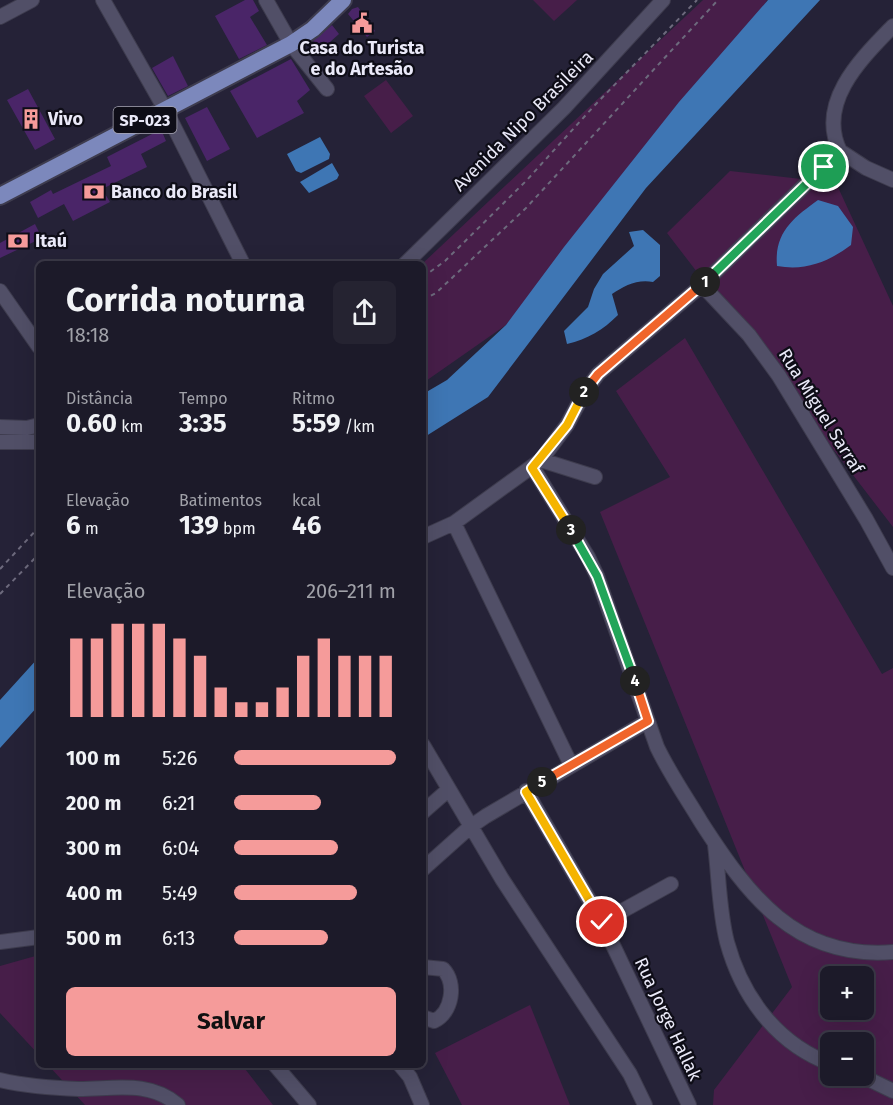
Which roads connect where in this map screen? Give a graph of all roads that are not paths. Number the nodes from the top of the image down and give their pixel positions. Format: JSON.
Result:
{"nodes":[{"id":1,"x":32,"y":0,"type":"edge"},
{"id":2,"x":103,"y":0,"type":"edge"},
{"id":3,"x":266,"y":0,"type":"edge"},
{"id":4,"x":343,"y":0,"type":"edge"},
{"id":5,"x":663,"y":0,"type":"edge"},
{"id":6,"x":0,"y":17,"type":"edge"},
{"id":7,"x":893,"y":26,"type":"edge"},
{"id":8,"x":291,"y":44,"type":"junction"},
{"id":9,"x":327,"y":89,"type":"dead end"},
{"id":10,"x":165,"y":109,"type":"junction"},
{"id":11,"x":840,"y":151,"type":"junction"},
{"id":12,"x":893,"y":180,"type":"edge"},
{"id":13,"x":0,"y":196,"type":"edge"},
{"id":14,"x":239,"y":260,"type":"edge"},
{"id":15,"x":408,"y":261,"type":"edge"},
{"id":16,"x":702,"y":285,"type":"junction"},
{"id":17,"x":0,"y":291,"type":"edge"},
{"id":18,"x":36,"y":343,"type":"edge"},
{"id":19,"x":36,"y":426,"type":"edge"},
{"id":20,"x":0,"y":427,"type":"edge"},
{"id":21,"x":0,"y":442,"type":"edge"},
{"id":22,"x":36,"y":442,"type":"edge"},
{"id":23,"x":537,"y":464,"type":"junction"},
{"id":24,"x":595,"y":477,"type":"dead end"},
{"id":25,"x":454,"y":523,"type":"junction"},
{"id":26,"x":426,"y":536,"type":"edge"},
{"id":27,"x":893,"y":568,"type":"edge"},
{"id":28,"x":648,"y":721,"type":"junction"},
{"id":29,"x":426,"y":750,"type":"edge"},
{"id":30,"x":571,"y":765,"type":"junction"},
{"id":31,"x":448,"y":790,"type":"junction"},
{"id":32,"x":526,"y":792,"type":"junction"},
{"id":33,"x":426,"y":809,"type":"edge"},
{"id":34,"x":470,"y":827,"type":"junction"},
{"id":35,"x":715,"y":844,"type":"junction"},
{"id":36,"x":426,"y":866,"type":"edge"},
{"id":37,"x":671,"y":884,"type":"dead end"},
{"id":38,"x":602,"y":922,"type":"junction"},
{"id":39,"x":36,"y":937,"type":"edge"},
{"id":40,"x":0,"y":942,"type":"edge"},
{"id":41,"x":893,"y":952,"type":"edge"},
{"id":42,"x":426,"y":967,"type":"edge"},
{"id":43,"x":426,"y":1018,"type":"edge"},
{"id":44,"x":820,"y":1059,"type":"edge"},
{"id":45,"x":278,"y":1068,"type":"edge"},
{"id":46,"x":402,"y":1068,"type":"edge"},
{"id":47,"x":0,"y":1080,"type":"edge"},
{"id":48,"x":874,"y":1082,"type":"edge"},
{"id":49,"x":893,"y":1091,"type":"edge"},
{"id":50,"x":178,"y":1105,"type":"edge"},
{"id":51,"x":309,"y":1105,"type":"edge"},
{"id":52,"x":422,"y":1105,"type":"edge"},
{"id":53,"x":645,"y":1105,"type":"edge"},
{"id":54,"x":689,"y":1105,"type":"edge"}],
"edges":[{"from":1,"to":6,"type":"street"},
{"from":2,"to":10,"type":"street"},
{"from":3,"to":8,"type":"street"},
{"from":4,"to":8,"type":"main road","number":"SP-023"},
{"from":5,"to":15,"type":"street","name":"Avenida Nipo Brasileira"},
{"from":7,"to":11,"type":"street"},
{"from":8,"to":9,"type":"street"},
{"from":8,"to":10,"type":"main road","number":"SP-023"},
{"from":10,"to":13,"type":"main road","number":"SP-023"},
{"from":10,"to":14,"type":"street"},
{"from":11,"to":12,"type":"street"},
{"from":11,"to":16,"type":"street"},
{"from":16,"to":23,"type":"street"},
{"from":16,"to":27,"type":"street","name":"Rua Miguel Sarraf"},
{"from":17,"to":18,"type":"street"},
{"from":19,"to":20,"type":"street"},
{"from":21,"to":22,"type":"street"},
{"from":23,"to":24,"type":"street"},
{"from":23,"to":25,"type":"street"},
{"from":23,"to":28,"type":"street"},
{"from":25,"to":26,"type":"street"},
{"from":25,"to":30,"type":"street"},
{"from":28,"to":30,"type":"street"},
{"from":28,"to":35,"type":"street"},
{"from":29,"to":31,"type":"street"},
{"from":30,"to":32,"type":"street"},
{"from":31,"to":33,"type":"street"},
{"from":31,"to":34,"type":"street"},
{"from":32,"to":34,"type":"street"},
{"from":32,"to":38,"type":"street","name":"Rua Jorge Hallak"},
{"from":34,"to":36,"type":"street"},
{"from":34,"to":53,"type":"street"},
{"from":35,"to":41,"type":"street"},
{"from":35,"to":44,"type":"street"},
{"from":37,"to":38,"type":"street"},
{"from":38,"to":54,"type":"street","name":"Rua Jorge Hallak"},
{"from":39,"to":40,"type":"street"},
{"from":42,"to":43,"type":"street"},
{"from":45,"to":51,"type":"street"},
{"from":46,"to":52,"type":"street"},
{"from":47,"to":50,"type":"street"},
{"from":48,"to":49,"type":"street"}]}
